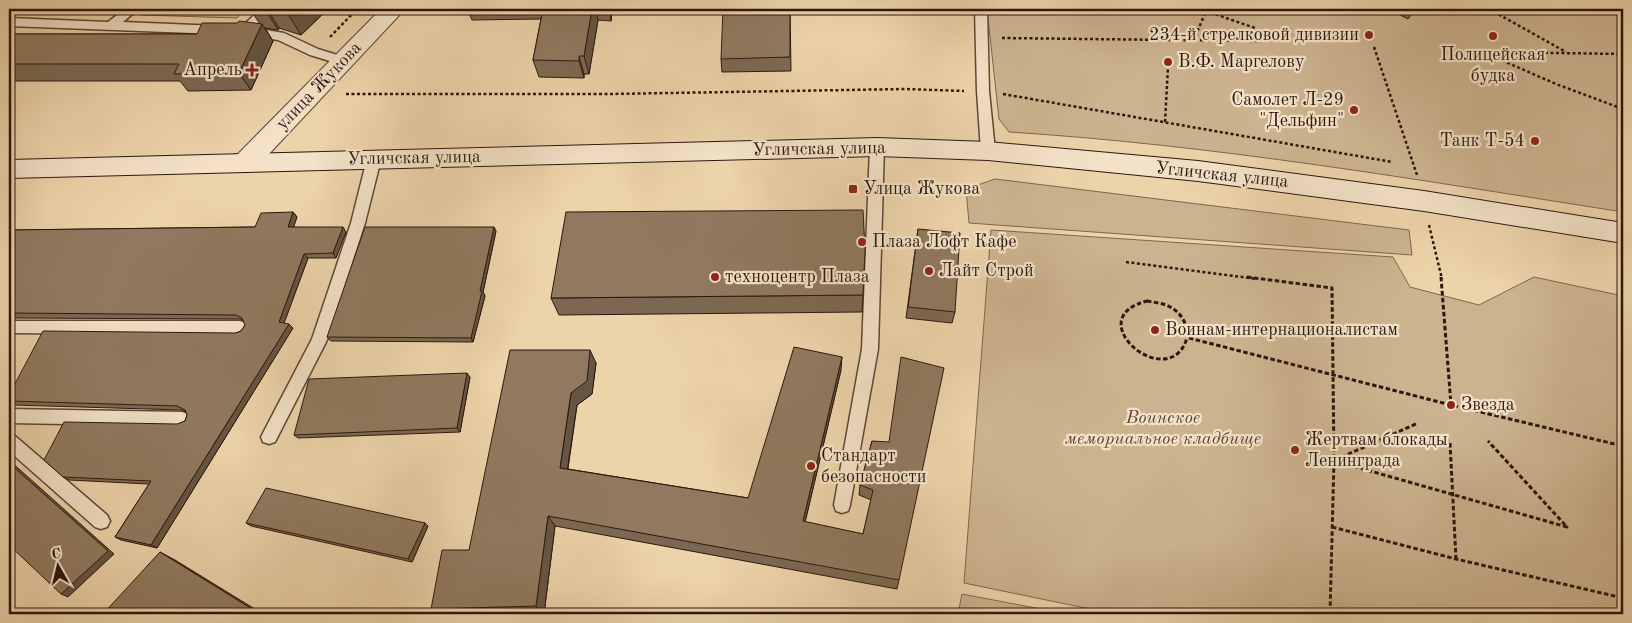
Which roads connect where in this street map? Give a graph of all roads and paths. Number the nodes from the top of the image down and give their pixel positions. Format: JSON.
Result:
{"nodes":[{"id":1,"x":132,"y":9,"type":"edge"},
{"id":2,"x":268,"y":9,"type":"edge"},
{"id":3,"x":357,"y":9,"type":"edge"},
{"id":4,"x":394,"y":9,"type":"edge"},
{"id":5,"x":981,"y":9,"type":"edge"},
{"id":6,"x":1200,"y":9,"type":"edge"},
{"id":7,"x":1489,"y":9,"type":"edge"},
{"id":8,"x":1207,"y":10,"type":"edge"},
{"id":9,"x":9,"y":22,"type":"edge"},
{"id":10,"x":111,"y":26,"type":"junction"},
{"id":11,"x":1255,"y":28,"type":"dead end"},
{"id":12,"x":244,"y":31,"type":"junction"},
{"id":13,"x":982,"y":38,"type":"junction"},
{"id":14,"x":1193,"y":40,"type":"junction"},
{"id":15,"x":1259,"y":41,"type":"dead end"},
{"id":16,"x":1374,"y":47,"type":"dead end"},
{"id":17,"x":314,"y":52,"type":"junction"},
{"id":18,"x":1566,"y":52,"type":"junction"},
{"id":19,"x":1623,"y":54,"type":"edge"},
{"id":20,"x":343,"y":61,"type":"junction"},
{"id":21,"x":1168,"y":67,"type":"dead end"},
{"id":22,"x":983,"y":91,"type":"junction"},
{"id":23,"x":312,"y":94,"type":"junction"},
{"id":24,"x":1623,"y":109,"type":"edge"},
{"id":25,"x":1164,"y":122,"type":"junction"},
{"id":26,"x":877,"y":147,"type":"junction"},
{"id":27,"x":988,"y":151,"type":"junction"},
{"id":28,"x":374,"y":159,"type":"junction"},
{"id":29,"x":1392,"y":162,"type":"dead end"},
{"id":30,"x":245,"y":163,"type":"junction"},
{"id":31,"x":9,"y":169,"type":"edge"},
{"id":32,"x":1417,"y":176,"type":"dead end"},
{"id":33,"x":1428,"y":220,"type":"dead end"},
{"id":34,"x":1623,"y":233,"type":"edge"},
{"id":35,"x":1126,"y":262,"type":"dead end"},
{"id":36,"x":9,"y":327,"type":"edge"},
{"id":37,"x":240,"y":328,"type":"edge"},
{"id":38,"x":1189,"y":338,"type":"junction"},
{"id":39,"x":1334,"y":375,"type":"junction"},
{"id":40,"x":1451,"y":405,"type":"junction"},
{"id":41,"x":9,"y":416,"type":"edge"},
{"id":42,"x":182,"y":419,"type":"dead end"},
{"id":43,"x":1418,"y":423,"type":"dead end"},
{"id":44,"x":269,"y":436,"type":"dead end"},
{"id":45,"x":9,"y":441,"type":"edge"},
{"id":46,"x":1488,"y":441,"type":"dead end"},
{"id":47,"x":1450,"y":442,"type":"dead end"},
{"id":48,"x":1623,"y":446,"type":"edge"},
{"id":49,"x":1307,"y":454,"type":"dead end"},
{"id":50,"x":1334,"y":460,"type":"junction"},
{"id":51,"x":1451,"y":492,"type":"junction"},
{"id":52,"x":842,"y":505,"type":"dead end"},
{"id":53,"x":101,"y":521,"type":"dead end"},
{"id":54,"x":1332,"y":527,"type":"junction"},
{"id":55,"x":1456,"y":559,"type":"junction"},
{"id":56,"x":1623,"y":598,"type":"edge"},
{"id":57,"x":1330,"y":614,"type":"edge"}],
"edges":[{"from":1,"to":10,"type":"lane"},
{"from":2,"to":12,"type":"lane"},
{"from":3,"to":17,"type":"path"},
{"from":4,"to":20,"type":"main road","name":"улица Жукова"},
{"from":5,"to":13,"type":"lane"},
{"from":6,"to":8,"type":"path"},
{"from":7,"to":18,"type":"path"},
{"from":8,"to":11,"type":"path"},
{"from":8,"to":14,"type":"path"},
{"from":9,"to":10,"type":"lane"},
{"from":10,"to":12,"type":"lane"},
{"from":12,"to":17,"type":"lane"},
{"from":13,"to":14,"type":"path"},
{"from":13,"to":22,"type":"lane"},
{"from":14,"to":15,"type":"path"},
{"from":16,"to":32,"type":"path"},
{"from":17,"to":20,"type":"lane"},
{"from":18,"to":19,"type":"path"},
{"from":18,"to":24,"type":"path"},
{"from":20,"to":23,"type":"main road","name":"улица Жукова"},
{"from":21,"to":25,"type":"path"},
{"from":22,"to":23,"type":"path"},
{"from":22,"to":25,"type":"path"},
{"from":22,"to":27,"type":"lane"},
{"from":23,"to":30,"type":"main road","name":"улица Жукова"},
{"from":25,"to":29,"type":"path"},
{"from":26,"to":27,"type":"main road","name":"Угличская улица"},
{"from":26,"to":28,"type":"main road","name":"Угличская улица"},
{"from":26,"to":52,"type":"lane"},
{"from":27,"to":34,"type":"main road","name":"Угличская улица"},
{"from":28,"to":30,"type":"main road","name":"Угличская улица"},
{"from":28,"to":44,"type":"lane"},
{"from":30,"to":31,"type":"main road","name":"Угличская улица"},
{"from":33,"to":40,"type":"path"},
{"from":35,"to":39,"type":"path"},
{"from":36,"to":37,"type":"lane"},
{"from":38,"to":38,"type":"path"},
{"from":38,"to":39,"type":"path"},
{"from":39,"to":40,"type":"path"},
{"from":39,"to":50,"type":"path"},
{"from":40,"to":48,"type":"path"},
{"from":41,"to":42,"type":"lane"},
{"from":43,"to":50,"type":"path"},
{"from":45,"to":53,"type":"lane"},
{"from":46,"to":51,"type":"path"},
{"from":47,"to":51,"type":"path"},
{"from":49,"to":50,"type":"path"},
{"from":50,"to":51,"type":"path"},
{"from":50,"to":54,"type":"path"},
{"from":51,"to":55,"type":"path"},
{"from":54,"to":55,"type":"path"},
{"from":54,"to":57,"type":"path"},
{"from":55,"to":56,"type":"path"}]}
